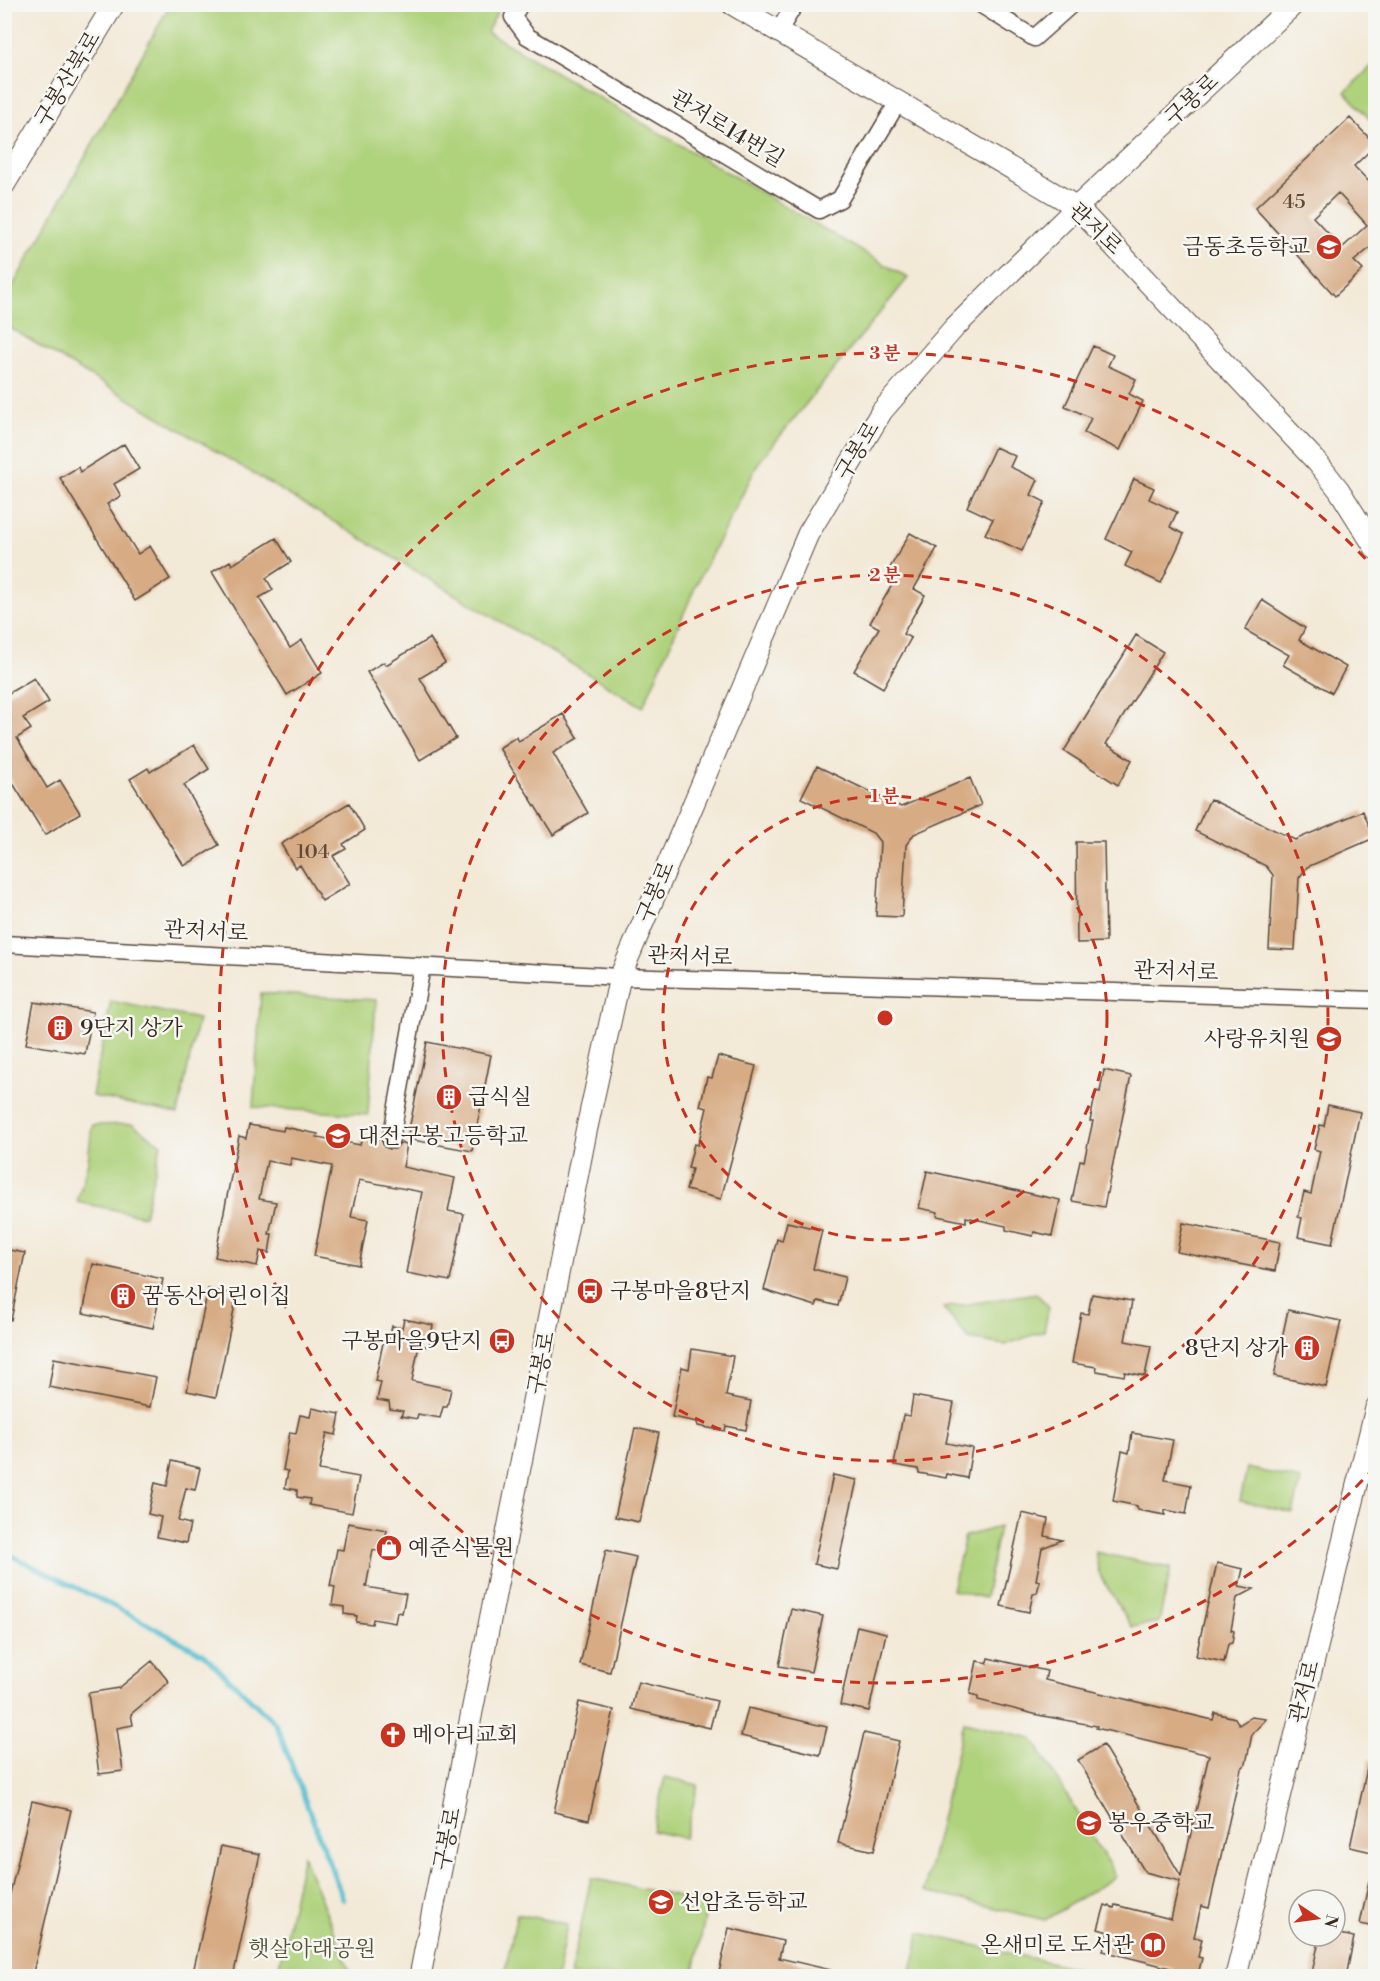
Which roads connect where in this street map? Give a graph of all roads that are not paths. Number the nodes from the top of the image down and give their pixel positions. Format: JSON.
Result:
{"nodes":[{"id":1,"x":114,"y":4,"type":"edge"},
{"id":2,"x":520,"y":4,"type":"edge"},
{"id":3,"x":732,"y":4,"type":"edge"},
{"id":4,"x":795,"y":4,"type":"edge"},
{"id":5,"x":980,"y":4,"type":"edge"},
{"id":6,"x":1072,"y":4,"type":"edge"},
{"id":7,"x":1294,"y":4,"type":"edge"},
{"id":8,"x":778,"y":32,"type":"junction"},
{"id":9,"x":898,"y":102,"type":"junction"},
{"id":10,"x":4,"y":185,"type":"edge"},
{"id":11,"x":1077,"y":207,"type":"junction"},
{"id":12,"x":1376,"y":549,"type":"edge"},
{"id":13,"x":4,"y":944,"type":"edge"},
{"id":14,"x":422,"y":966,"type":"junction"},
{"id":15,"x":620,"y":977,"type":"junction"},
{"id":16,"x":1376,"y":1000,"type":"edge"},
{"id":17,"x":391,"y":1139,"type":"dead end"},
{"id":18,"x":1376,"y":1408,"type":"edge"},
{"id":19,"x":420,"y":1977,"type":"edge"},
{"id":20,"x":1236,"y":1977,"type":"edge"}],
"edges":[{"from":1,"to":10,"type":"street","name":"구봉산북로"},
{"from":2,"to":9,"type":"street","name":"관저로14번길"},
{"from":3,"to":8,"type":"street","name":"관저로"},
{"from":4,"to":8,"type":"street"},
{"from":5,"to":6,"type":"street"},
{"from":7,"to":11,"type":"street","name":"구봉로"},
{"from":8,"to":9,"type":"street","name":"관저로"},
{"from":9,"to":11,"type":"street","name":"관저로"},
{"from":11,"to":12,"type":"street","name":"관저로"},
{"from":11,"to":15,"type":"street","name":"구봉로"},
{"from":13,"to":14,"type":"street","name":"관저서로"},
{"from":14,"to":15,"type":"street","name":"관저서로"},
{"from":14,"to":17,"type":"street"},
{"from":15,"to":16,"type":"street","name":"관저서로"},
{"from":15,"to":19,"type":"street","name":"구봉로"},
{"from":18,"to":20,"type":"street","name":"관저로"}]}
